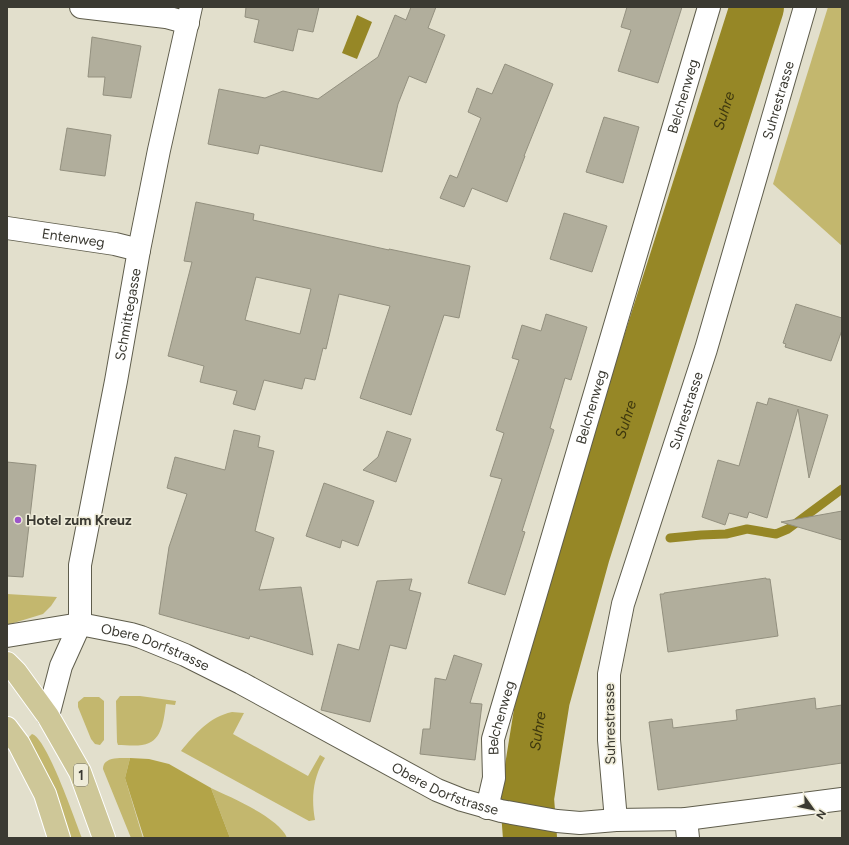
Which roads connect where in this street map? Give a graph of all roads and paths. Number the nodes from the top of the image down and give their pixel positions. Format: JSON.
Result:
{"nodes":[{"id":1,"x":81,"y":7,"type":"edge"},
{"id":2,"x":709,"y":7,"type":"edge"},
{"id":3,"x":805,"y":7,"type":"edge"},
{"id":4,"x":189,"y":15,"type":"edge"},
{"id":5,"x":7,"y":228,"type":"edge"},
{"id":6,"x":139,"y":250,"type":"junction"},
{"id":7,"x":80,"y":624,"type":"junction"},
{"id":8,"x":7,"y":636,"type":"edge"},
{"id":9,"x":7,"y":664,"type":"edge"},
{"id":10,"x":48,"y":716,"type":"junction"},
{"id":11,"x":7,"y":728,"type":"edge"},
{"id":12,"x":842,"y":799,"type":"edge"},
{"id":13,"x":494,"y":810,"type":"junction"},
{"id":14,"x":616,"y":820,"type":"junction"},
{"id":15,"x":687,"y":829,"type":"edge"},
{"id":16,"x":59,"y":838,"type":"edge"},
{"id":17,"x":104,"y":838,"type":"edge"}],
"edges":[{"from":1,"to":4,"type":"street"},
{"from":2,"to":13,"type":"street","name":"Belchenweg"},
{"from":3,"to":14,"type":"street","name":"Suhrestrasse"},
{"from":4,"to":6,"type":"street","name":"Schmittegasse"},
{"from":5,"to":6,"type":"street","name":"Entenweg"},
{"from":6,"to":7,"type":"street","name":"Schmittegasse"},
{"from":7,"to":8,"type":"street"},
{"from":7,"to":10,"type":"street"},
{"from":7,"to":13,"type":"street","name":"Obere Dorfstrasse"},
{"from":9,"to":10,"type":"main road","number":"1"},
{"from":10,"to":17,"type":"main road","number":"1"},
{"from":11,"to":16,"type":"main road"},
{"from":12,"to":15,"type":"street","name":"Obere Dorfstrasse"},
{"from":13,"to":14,"type":"street","name":"Obere Dorfstrasse"},
{"from":14,"to":15,"type":"street","name":"Obere Dorfstrasse"}]}
